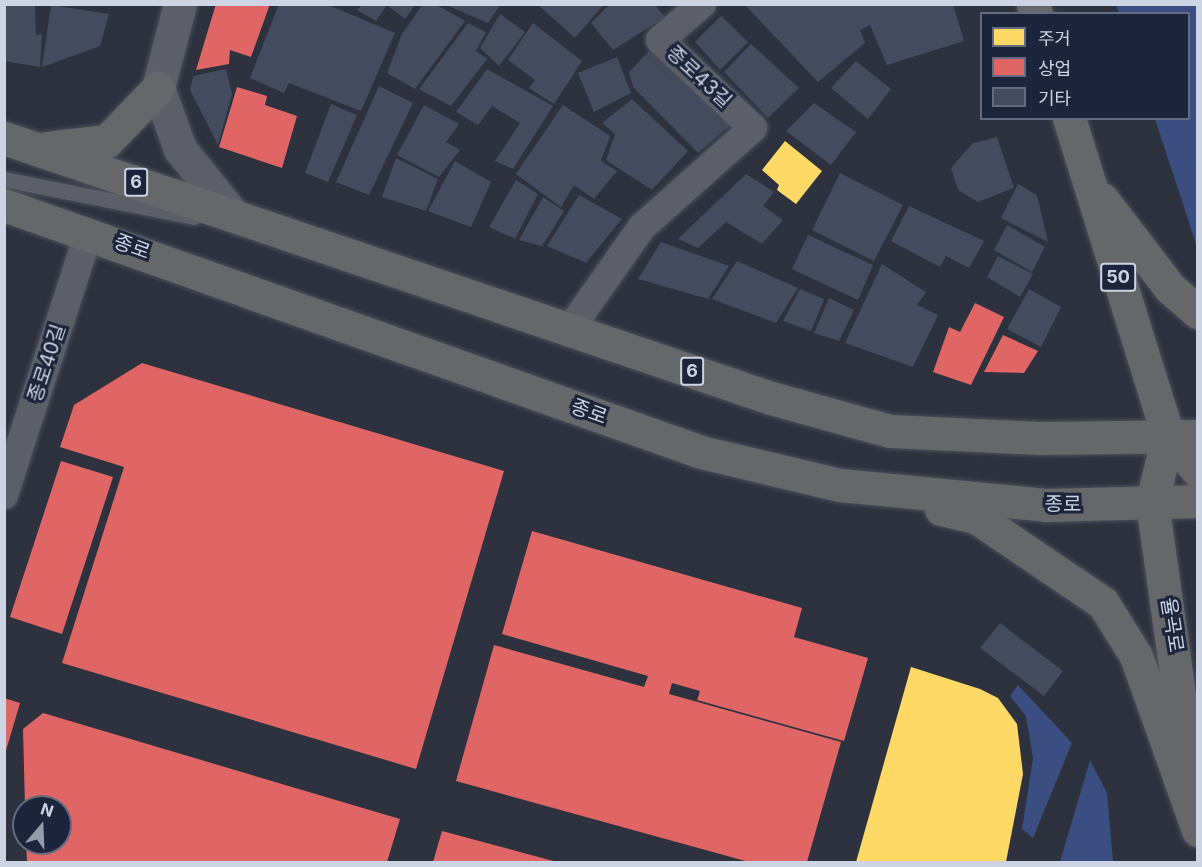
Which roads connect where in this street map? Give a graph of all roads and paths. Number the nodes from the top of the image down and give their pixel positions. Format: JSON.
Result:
{"nodes":[{"id":1,"x":180,"y":4,"type":"edge"},
{"id":2,"x":702,"y":4,"type":"edge"},
{"id":3,"x":158,"y":88,"type":"junction"},
{"id":4,"x":1070,"y":120,"type":"edge"},
{"id":5,"x":4,"y":138,"type":"edge"},
{"id":6,"x":38,"y":149,"type":"junction"},
{"id":7,"x":4,"y":179,"type":"edge"},
{"id":8,"x":1089,"y":182,"type":"junction"},
{"id":9,"x":4,"y":206,"type":"edge"},
{"id":10,"x":233,"y":215,"type":"junction"},
{"id":11,"x":89,"y":232,"type":"junction"},
{"id":12,"x":274,"y":232,"type":"junction"},
{"id":13,"x":1197,"y":312,"type":"edge"},
{"id":14,"x":570,"y":329,"type":"junction"},
{"id":15,"x":1183,"y":436,"type":"edge"},
{"id":16,"x":1197,"y":471,"type":"edge"},
{"id":17,"x":840,"y":485,"type":"junction"},
{"id":18,"x":4,"y":495,"type":"edge"},
{"id":19,"x":1197,"y":501,"type":"edge"},
{"id":20,"x":1152,"y":502,"type":"junction"},
{"id":21,"x":1186,"y":636,"type":"edge"},
{"id":22,"x":1197,"y":817,"type":"edge"},
{"id":23,"x":1197,"y":830,"type":"edge"}],
"edges":[{"from":1,"to":3,"type":"street"},
{"from":2,"to":14,"type":"street","name":"종로43길"},
{"from":3,"to":6,"type":"main road"},
{"from":3,"to":10,"type":"street"},
{"from":4,"to":8,"type":"main road","number":"50"},
{"from":5,"to":6,"type":"main road","number":"6"},
{"from":6,"to":10,"type":"main road","number":"6"},
{"from":7,"to":12,"type":"lane"},
{"from":8,"to":13,"type":"main road"},
{"from":8,"to":15,"type":"main road","number":"50"},
{"from":9,"to":11,"type":"main road","name":"종로"},
{"from":10,"to":12,"type":"main road","number":"6"},
{"from":11,"to":17,"type":"main road","name":"종로"},
{"from":11,"to":18,"type":"street","name":"종로40길"},
{"from":12,"to":14,"type":"main road","number":"6"},
{"from":14,"to":15,"type":"main road","number":"6"},
{"from":15,"to":16,"type":"main road"},
{"from":15,"to":20,"type":"main road","name":"율곡로"},
{"from":17,"to":20,"type":"main road","name":"종로"},
{"from":17,"to":23,"type":"main road"},
{"from":19,"to":20,"type":"main road","name":"종로"},
{"from":20,"to":21,"type":"main road","name":"율곡로"},
{"from":21,"to":22,"type":"main road","name":"율곡로"}]}
